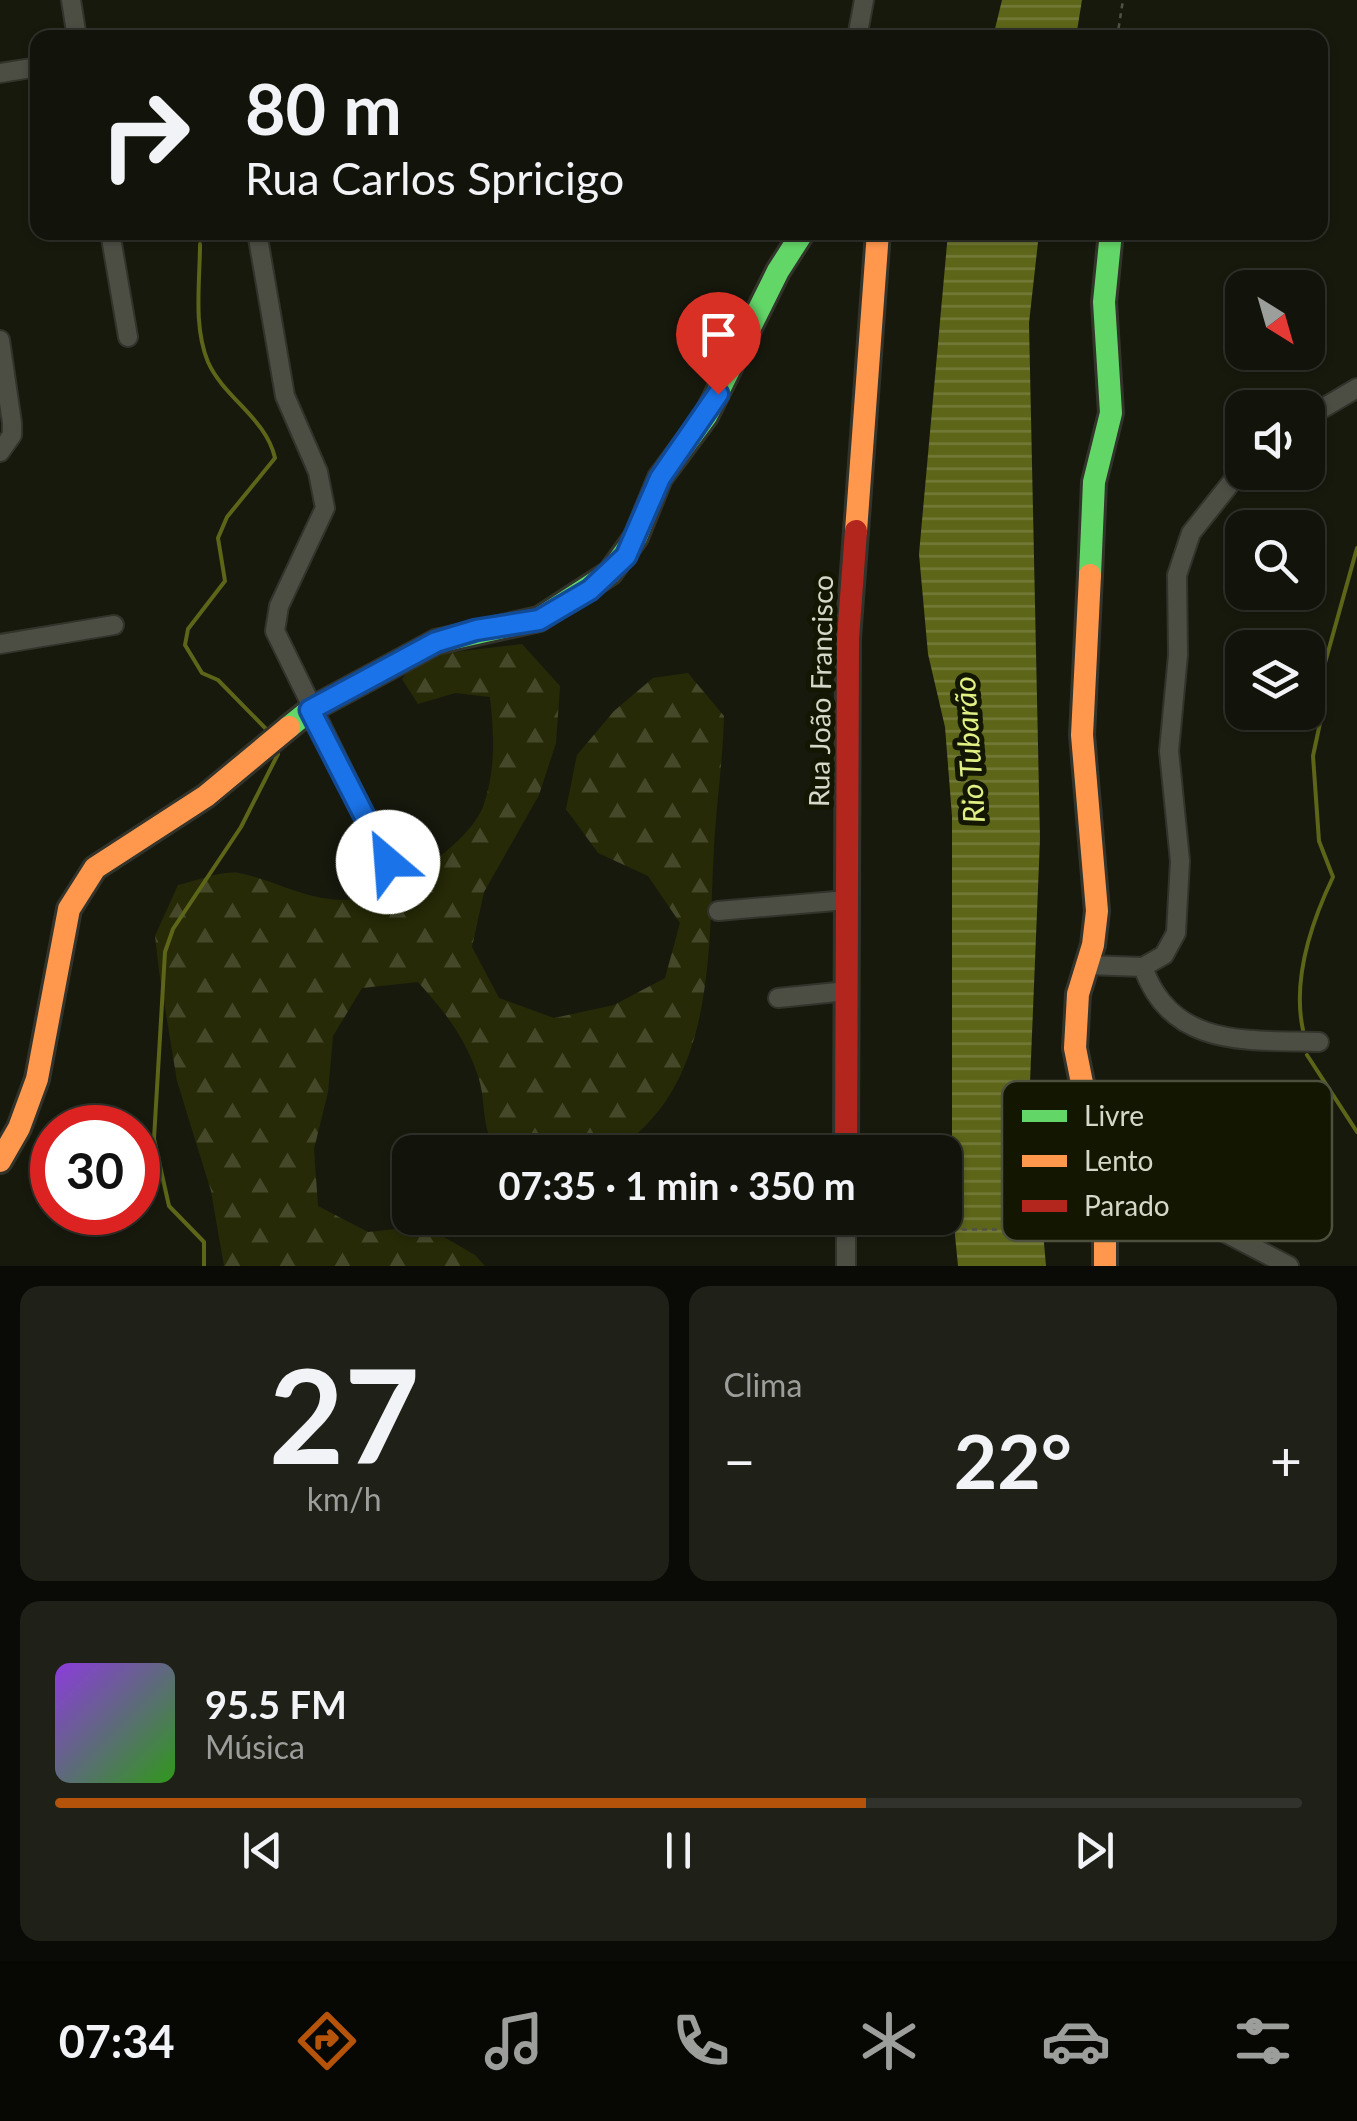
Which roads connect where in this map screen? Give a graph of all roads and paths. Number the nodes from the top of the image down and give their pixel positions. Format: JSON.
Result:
{"nodes":[{"id":1,"x":71,"y":0,"type":"edge"},
{"id":2,"x":864,"y":0,"type":"edge"},
{"id":3,"x":1123,"y":0,"type":"edge"},
{"id":4,"x":76,"y":30,"type":"edge"},
{"id":5,"x":858,"y":30,"type":"edge"},
{"id":6,"x":1118,"y":30,"type":"edge"},
{"id":7,"x":30,"y":68,"type":"edge"},
{"id":8,"x":0,"y":73,"type":"edge"},
{"id":9,"x":111,"y":240,"type":"edge"},
{"id":10,"x":259,"y":240,"type":"edge"},
{"id":11,"x":799,"y":240,"type":"edge"},
{"id":12,"x":877,"y":240,"type":"edge"},
{"id":13,"x":1110,"y":240,"type":"edge"},
{"id":14,"x":128,"y":337,"type":"dead end"},
{"id":15,"x":0,"y":340,"type":"edge"},
{"id":16,"x":1357,"y":388,"type":"edge"},
{"id":17,"x":1325,"y":407,"type":"edge"},
{"id":18,"x":0,"y":452,"type":"edge"},
{"id":19,"x":1226,"y":490,"type":"edge"},
{"id":20,"x":114,"y":625,"type":"dead end"},
{"id":21,"x":0,"y":644,"type":"edge"},
{"id":22,"x":310,"y":710,"type":"junction"},
{"id":23,"x":388,"y":862,"type":"dead end"},
{"id":24,"x":848,"y":900,"type":"junction"},
{"id":25,"x":718,"y":911,"type":"dead end"},
{"id":26,"x":1087,"y":965,"type":"junction"},
{"id":27,"x":1143,"y":967,"type":"junction"},
{"id":28,"x":847,"y":991,"type":"junction"},
{"id":29,"x":778,"y":998,"type":"dead end"},
{"id":30,"x":1319,"y":1042,"type":"dead end"},
{"id":31,"x":1082,"y":1081,"type":"edge"},
{"id":32,"x":846,"y":1135,"type":"edge"},
{"id":33,"x":0,"y":1160,"type":"edge"},
{"id":34,"x":962,"y":1227,"type":"edge"},
{"id":35,"x":1002,"y":1228,"type":"edge"},
{"id":36,"x":846,"y":1235,"type":"edge"},
{"id":37,"x":1241,"y":1241,"type":"edge"},
{"id":38,"x":846,"y":1266,"type":"edge"},
{"id":39,"x":1289,"y":1266,"type":"edge"}],
"edges":[{"from":1,"to":4,"type":"street"},
{"from":2,"to":5,"type":"street"},
{"from":3,"to":6,"type":"path"},
{"from":7,"to":8,"type":"street"},
{"from":9,"to":14,"type":"street"},
{"from":10,"to":22,"type":"street"},
{"from":11,"to":22,"type":"street"},
{"from":12,"to":24,"type":"street","name":"Rua João Francisco"},
{"from":13,"to":26,"type":"street"},
{"from":15,"to":18,"type":"street"},
{"from":16,"to":17,"type":"street"},
{"from":19,"to":27,"type":"street"},
{"from":20,"to":21,"type":"street"},
{"from":22,"to":23,"type":"street"},
{"from":22,"to":33,"type":"street"},
{"from":24,"to":25,"type":"street"},
{"from":24,"to":28,"type":"street","name":"Rua João Francisco"},
{"from":26,"to":27,"type":"street"},
{"from":26,"to":31,"type":"street"},
{"from":27,"to":30,"type":"street"},
{"from":28,"to":29,"type":"street"},
{"from":28,"to":32,"type":"street","name":"Rua João Francisco"},
{"from":34,"to":35,"type":"path"},
{"from":36,"to":38,"type":"street"},
{"from":37,"to":39,"type":"street"}]}
